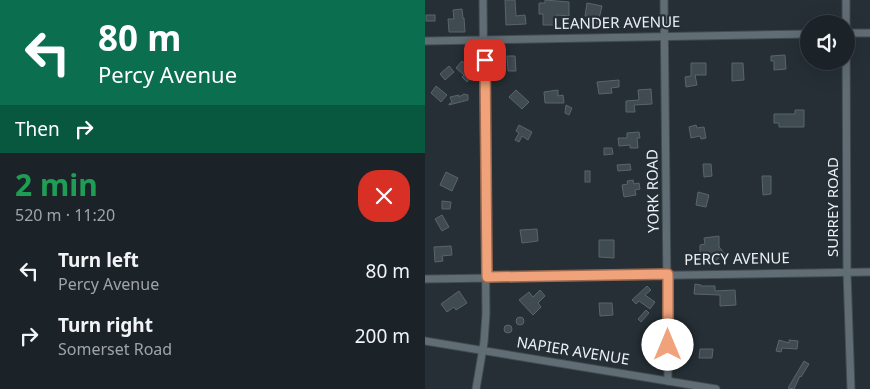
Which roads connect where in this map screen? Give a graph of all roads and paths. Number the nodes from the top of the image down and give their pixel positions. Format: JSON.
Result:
{"nodes":[{"id":1,"x":483,"y":0,"type":"edge"},
{"id":2,"x":664,"y":0,"type":"edge"},
{"id":3,"x":846,"y":0,"type":"edge"},
{"id":4,"x":846,"y":15,"type":"edge"},
{"id":5,"x":855,"y":33,"type":"edge"},
{"id":6,"x":870,"y":33,"type":"edge"},
{"id":7,"x":800,"y":34,"type":"edge"},
{"id":8,"x":665,"y":36,"type":"junction"},
{"id":9,"x":425,"y":41,"type":"edge"},
{"id":10,"x":484,"y":41,"type":"junction"},
{"id":11,"x":846,"y":70,"type":"edge"},
{"id":12,"x":847,"y":272,"type":"junction"},
{"id":13,"x":870,"y":272,"type":"edge"},
{"id":14,"x":668,"y":274,"type":"junction"},
{"id":15,"x":487,"y":277,"type":"junction"},
{"id":16,"x":425,"y":279,"type":"edge"},
{"id":17,"x":425,"y":341,"type":"edge"},
{"id":18,"x":482,"y":350,"type":"junction"},
{"id":19,"x":668,"y":381,"type":"junction"},
{"id":20,"x":476,"y":389,"type":"edge"},
{"id":21,"x":716,"y":389,"type":"edge"},
{"id":22,"x":851,"y":389,"type":"edge"}],
"edges":[{"from":1,"to":10,"type":"street"},
{"from":2,"to":8,"type":"street","name":"YORK ROAD"},
{"from":3,"to":4,"type":"street","name":"SURREY ROAD"},
{"from":5,"to":6,"type":"street"},
{"from":7,"to":8,"type":"street","name":"LEANDER AVENUE"},
{"from":8,"to":10,"type":"street","name":"LEANDER AVENUE"},
{"from":8,"to":14,"type":"street","name":"YORK ROAD"},
{"from":9,"to":10,"type":"street","name":"LEANDER AVENUE"},
{"from":10,"to":15,"type":"street"},
{"from":11,"to":12,"type":"street","name":"SURREY ROAD"},
{"from":12,"to":13,"type":"street","name":"PERCY AVENUE"},
{"from":12,"to":14,"type":"street","name":"PERCY AVENUE"},
{"from":12,"to":22,"type":"street","name":"SURREY ROAD"},
{"from":14,"to":15,"type":"street","name":"PERCY AVENUE"},
{"from":14,"to":19,"type":"street","name":"YORK ROAD"},
{"from":15,"to":16,"type":"street","name":"PERCY AVENUE"},
{"from":15,"to":18,"type":"street"},
{"from":17,"to":18,"type":"street","name":"NAPIER AVENUE"},
{"from":18,"to":19,"type":"street","name":"NAPIER AVENUE"},
{"from":18,"to":20,"type":"street"},
{"from":19,"to":21,"type":"street","name":"NAPIER AVENUE"}]}
